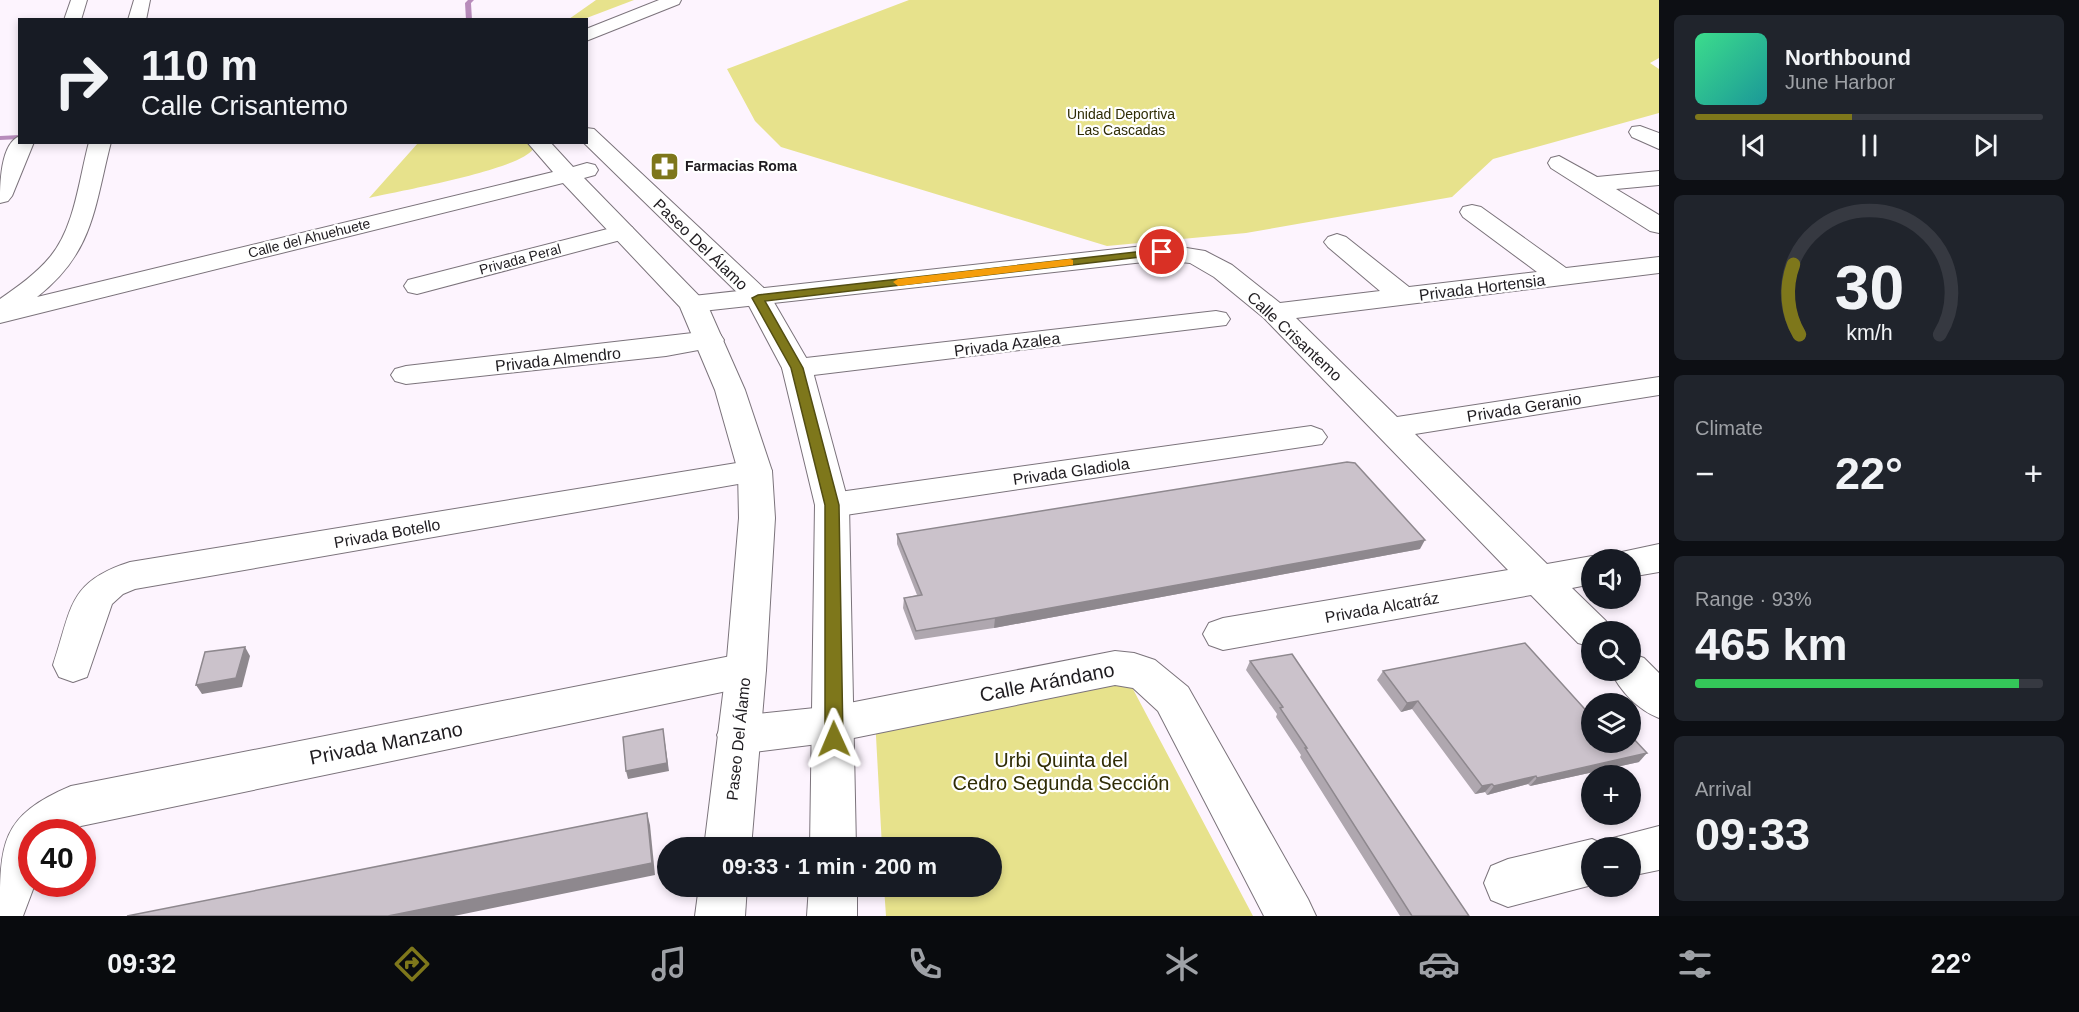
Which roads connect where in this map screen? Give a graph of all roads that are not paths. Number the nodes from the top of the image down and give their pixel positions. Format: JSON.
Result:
{"nodes":[{"id":1,"x":80,"y":0,"type":"edge"},
{"id":2,"x":142,"y":0,"type":"edge"},
{"id":3,"x":673,"y":0,"type":"edge"},
{"id":4,"x":73,"y":18,"type":"edge"},
{"id":5,"x":137,"y":18,"type":"edge"},
{"id":6,"x":588,"y":35,"type":"edge"},
{"id":7,"x":22,"y":144,"type":"edge"},
{"id":8,"x":100,"y":144,"type":"edge"},
{"id":9,"x":602,"y":148,"type":"edge"},
{"id":10,"x":553,"y":159,"type":"edge"},
{"id":11,"x":1559,"y":163,"type":"dead end"},
{"id":12,"x":1659,"y":178,"type":"edge"},
{"id":13,"x":1593,"y":184,"type":"junction"},
{"id":14,"x":0,"y":196,"type":"edge"},
{"id":15,"x":1472,"y":212,"type":"dead end"},
{"id":16,"x":1659,"y":226,"type":"edge"},
{"id":17,"x":623,"y":231,"type":"junction"},
{"id":18,"x":1338,"y":242,"type":"dead end"},
{"id":19,"x":1659,"y":265,"type":"edge"},
{"id":20,"x":1561,"y":277,"type":"junction"},
{"id":21,"x":38,"y":284,"type":"junction"},
{"id":22,"x":417,"y":286,"type":"dead end"},
{"id":23,"x":0,"y":293,"type":"edge"},
{"id":24,"x":1403,"y":296,"type":"junction"},
{"id":25,"x":758,"y":298,"type":"junction"},
{"id":26,"x":693,"y":304,"type":"junction"},
{"id":27,"x":1274,"y":312,"type":"junction"},
{"id":28,"x":0,"y":314,"type":"edge"},
{"id":29,"x":1216,"y":319,"type":"dead end"},
{"id":30,"x":710,"y":340,"type":"junction"},
{"id":31,"x":797,"y":368,"type":"junction"},
{"id":32,"x":406,"y":375,"type":"dead end"},
{"id":33,"x":1659,"y":386,"type":"edge"},
{"id":34,"x":1390,"y":428,"type":"junction"},
{"id":35,"x":1311,"y":437,"type":"dead end"},
{"id":36,"x":755,"y":471,"type":"junction"},
{"id":37,"x":832,"y":505,"type":"junction"},
{"id":38,"x":1659,"y":558,"type":"edge"},
{"id":39,"x":1641,"y":561,"type":"edge"},
{"id":40,"x":1581,"y":572,"type":"edge"},
{"id":41,"x":1541,"y":579,"type":"junction"},
{"id":42,"x":1581,"y":621,"type":"edge"},
{"id":43,"x":1223,"y":634,"type":"dead end"},
{"id":44,"x":73,"y":665,"type":"dead end"},
{"id":45,"x":746,"y":670,"type":"junction"},
{"id":46,"x":1641,"y":681,"type":"edge"},
{"id":47,"x":1659,"y":700,"type":"edge"},
{"id":48,"x":834,"y":724,"type":"junction"},
{"id":49,"x":738,"y":735,"type":"junction"},
{"id":50,"x":53,"y":819,"type":"edge"},
{"id":51,"x":728,"y":837,"type":"edge"},
{"id":52,"x":833,"y":837,"type":"edge"},
{"id":53,"x":1659,"y":848,"type":"edge"},
{"id":54,"x":1641,"y":852,"type":"edge"},
{"id":55,"x":18,"y":864,"type":"edge"},
{"id":56,"x":1581,"y":865,"type":"edge"},
{"id":57,"x":1508,"y":883,"type":"dead end"},
{"id":58,"x":722,"y":897,"type":"edge"},
{"id":59,"x":833,"y":897,"type":"edge"},
{"id":60,"x":4,"y":903,"type":"dead end"},
{"id":61,"x":720,"y":916,"type":"edge"},
{"id":62,"x":832,"y":916,"type":"edge"},
{"id":63,"x":1291,"y":916,"type":"edge"}],
"edges":[{"from":1,"to":4,"type":"street"},
{"from":2,"to":5,"type":"street"},
{"from":3,"to":6,"type":"street"},
{"from":7,"to":14,"type":"street"},
{"from":8,"to":21,"type":"street"},
{"from":9,"to":10,"type":"street","name":"Calle del Ahuehuete"},
{"from":9,"to":25,"type":"street","name":"Paseo Del Álamo"},
{"from":10,"to":17,"type":"street","name":"Paseo Del Álamo"},
{"from":10,"to":21,"type":"street","name":"Calle del Ahuehuete"},
{"from":10,"to":28,"type":"street","name":"Calle del Ahuehuete"},
{"from":11,"to":13,"type":"street"},
{"from":12,"to":13,"type":"street"},
{"from":13,"to":16,"type":"street"},
{"from":15,"to":20,"type":"street","name":"Privada Hortensia"},
{"from":17,"to":22,"type":"street","name":"Privada Peral"},
{"from":17,"to":26,"type":"street","name":"Paseo Del Álamo"},
{"from":18,"to":24,"type":"street","name":"Privada Hortensia"},
{"from":19,"to":20,"type":"street","name":"Privada Hortensia"},
{"from":20,"to":24,"type":"street","name":"Privada Hortensia"},
{"from":21,"to":23,"type":"street","name":"Calle del Ahuehuete"},
{"from":21,"to":28,"type":"street"},
{"from":24,"to":27,"type":"street","name":"Privada Hortensia"},
{"from":25,"to":26,"type":"street","name":"Calle Crisantemo"},
{"from":25,"to":27,"type":"street","name":"Calle Crisantemo"},
{"from":25,"to":31,"type":"street","name":"Paseo Del Álamo"},
{"from":26,"to":30,"type":"street","name":"Paseo Del Álamo"},
{"from":27,"to":34,"type":"street","name":"Calle Crisantemo"},
{"from":29,"to":31,"type":"street","name":"Privada Azalea"},
{"from":30,"to":32,"type":"street","name":"Privada Almendro"},
{"from":30,"to":36,"type":"street","name":"Paseo Del Álamo"},
{"from":31,"to":37,"type":"street","name":"Paseo Del Álamo"},
{"from":33,"to":34,"type":"street","name":"Privada Geranio"},
{"from":34,"to":41,"type":"street","name":"Calle Crisantemo"},
{"from":35,"to":37,"type":"street","name":"Privada Gladiola"},
{"from":36,"to":44,"type":"street","name":"Privada Botello"},
{"from":36,"to":45,"type":"street","name":"Paseo Del Álamo"},
{"from":37,"to":48,"type":"street","name":"Paseo Del Álamo"},
{"from":38,"to":39,"type":"street"},
{"from":40,"to":41,"type":"street","name":"Privada Alcatráz"},
{"from":41,"to":42,"type":"street","name":"Calle Crisantemo"},
{"from":41,"to":43,"type":"street","name":"Privada Alcatráz"},
{"from":45,"to":49,"type":"street","name":"Paseo Del Álamo"},
{"from":45,"to":50,"type":"street","name":"Privada Manzano"},
{"from":46,"to":47,"type":"street"},
{"from":48,"to":49,"type":"street","name":"Calle Arándano"},
{"from":48,"to":52,"type":"street","name":"Paseo Del Álamo"},
{"from":48,"to":63,"type":"street","name":"Calle Arándano"},
{"from":49,"to":51,"type":"street","name":"Paseo Del Álamo"},
{"from":53,"to":54,"type":"street"},
{"from":55,"to":60,"type":"street","name":"Privada Manzano"},
{"from":56,"to":57,"type":"street"},
{"from":58,"to":61,"type":"street"},
{"from":59,"to":62,"type":"street"}]}
